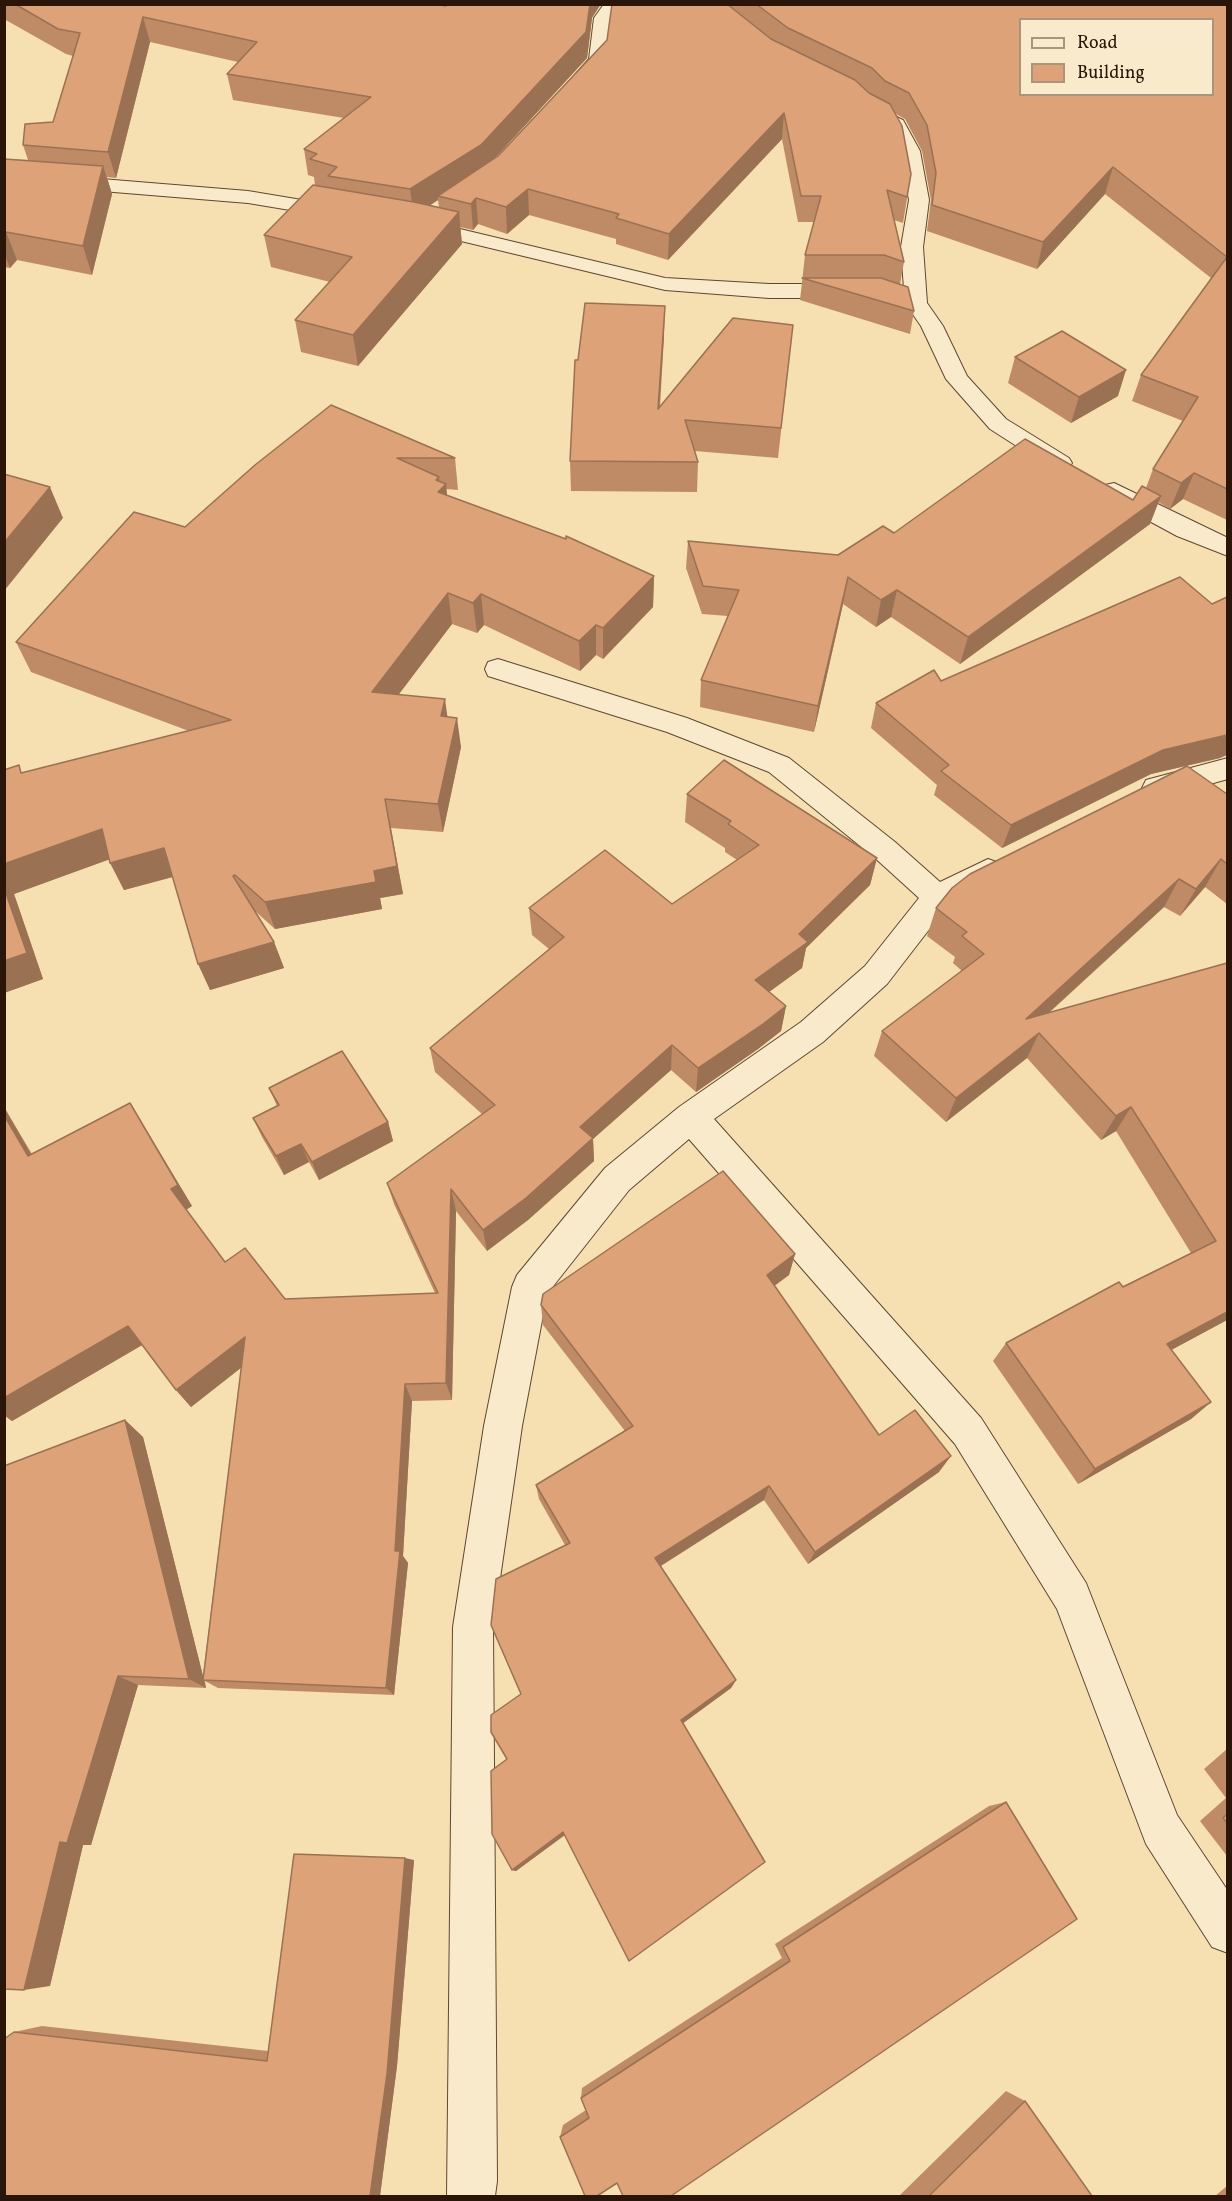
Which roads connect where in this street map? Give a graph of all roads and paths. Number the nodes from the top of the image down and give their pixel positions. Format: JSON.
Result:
{"nodes":[{"id":1,"x":613,"y":4,"type":"edge"},
{"id":2,"x":860,"y":100,"type":"edge"},
{"id":3,"x":560,"y":102,"type":"edge"},
{"id":4,"x":4,"y":177,"type":"edge"},
{"id":5,"x":436,"y":213,"type":"edge"},
{"id":6,"x":362,"y":216,"type":"edge"},
{"id":7,"x":395,"y":221,"type":"edge"},
{"id":8,"x":418,"y":225,"type":"junction"},
{"id":9,"x":869,"y":291,"type":"edge"},
{"id":10,"x":1074,"y":470,"type":"edge"},
{"id":11,"x":1094,"y":481,"type":"edge"},
{"id":12,"x":1227,"y":548,"type":"edge"},
{"id":13,"x":498,"y":669,"type":"dead end"},
{"id":14,"x":1227,"y":768,"type":"edge"},
{"id":15,"x":1131,"y":800,"type":"edge"},
{"id":16,"x":1017,"y":856,"type":"edge"},
{"id":17,"x":937,"y":897,"type":"junction"},
{"id":18,"x":690,"y":1117,"type":"junction"},
{"id":19,"x":1227,"y":1931,"type":"edge"},
{"id":20,"x":471,"y":2196,"type":"edge"}],
"edges":[{"from":1,"to":3,"type":"street"},
{"from":2,"to":10,"type":"street"},
{"from":4,"to":6,"type":"street"},
{"from":5,"to":8,"type":"street"},
{"from":7,"to":8,"type":"street"},
{"from":8,"to":9,"type":"street"},
{"from":11,"to":12,"type":"street"},
{"from":13,"to":17,"type":"street"},
{"from":14,"to":15,"type":"street"},
{"from":16,"to":17,"type":"street"},
{"from":17,"to":18,"type":"street"},
{"from":18,"to":19,"type":"street"},
{"from":18,"to":20,"type":"street"}]}
